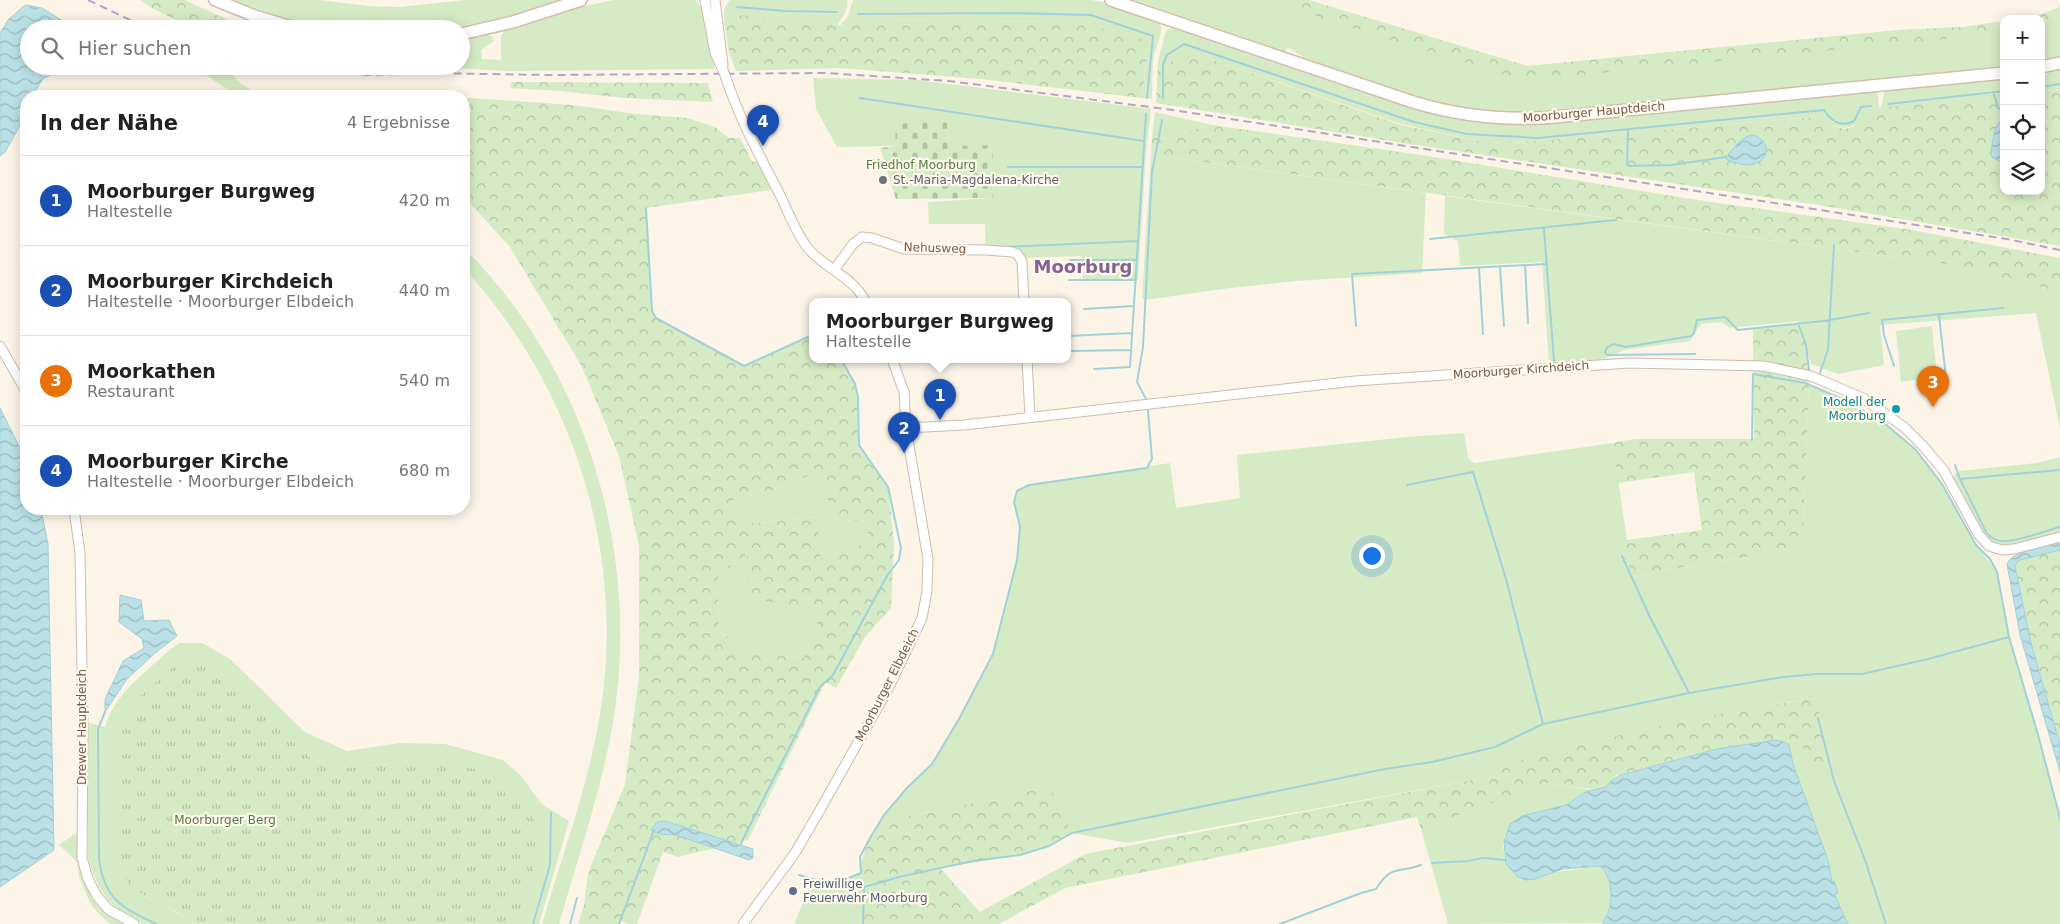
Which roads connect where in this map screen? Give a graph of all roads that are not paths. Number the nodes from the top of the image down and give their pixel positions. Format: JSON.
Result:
{"nodes":[{"id":1,"x":215,"y":0,"type":"edge"},
{"id":2,"x":581,"y":0,"type":"edge"},
{"id":3,"x":705,"y":0,"type":"edge"},
{"id":4,"x":714,"y":0,"type":"edge"},
{"id":5,"x":1111,"y":0,"type":"edge"},
{"id":6,"x":268,"y":20,"type":"edge"},
{"id":7,"x":470,"y":32,"type":"edge"},
{"id":8,"x":2060,"y":63,"type":"edge"},
{"id":9,"x":2045,"y":66,"type":"edge"},
{"id":10,"x":2000,"y":73,"type":"edge"},
{"id":11,"x":725,"y":74,"type":"junction"},
{"id":12,"x":834,"y":270,"type":"junction"},
{"id":13,"x":864,"y":298,"type":"edge"},
{"id":14,"x":1024,"y":298,"type":"edge"},
{"id":15,"x":0,"y":346,"type":"edge"},
{"id":16,"x":893,"y":363,"type":"edge"},
{"id":17,"x":1027,"y":363,"type":"edge"},
{"id":18,"x":20,"y":381,"type":"edge"},
{"id":19,"x":1030,"y":417,"type":"junction"},
{"id":20,"x":906,"y":428,"type":"junction"},
{"id":21,"x":75,"y":515,"type":"edge"},
{"id":22,"x":2060,"y":537,"type":"edge"},
{"id":23,"x":134,"y":924,"type":"edge"},
{"id":24,"x":743,"y":924,"type":"edge"}],
"edges":[{"from":1,"to":6,"type":"main road"},
{"from":2,"to":7,"type":"main road"},
{"from":3,"to":11,"type":"street"},
{"from":4,"to":11,"type":"street"},
{"from":5,"to":10,"type":"main road","name":"Moorburger Hauptdeich"},
{"from":8,"to":9,"type":"main road"},
{"from":11,"to":12,"type":"street"},
{"from":12,"to":13,"type":"street"},
{"from":12,"to":14,"type":"street","name":"Nehusweg"},
{"from":15,"to":18,"type":"street"},
{"from":16,"to":20,"type":"street","name":"Moorburger Elbdeich"},
{"from":17,"to":19,"type":"street"},
{"from":19,"to":20,"type":"street","name":"Moorburger Kirchdeich"},
{"from":19,"to":22,"type":"street","name":"Moorburger Kirchdeich"},
{"from":20,"to":24,"type":"street","name":"Moorburger Elbdeich"},
{"from":21,"to":23,"type":"street","name":"Drewer Hauptdeich"}]}
